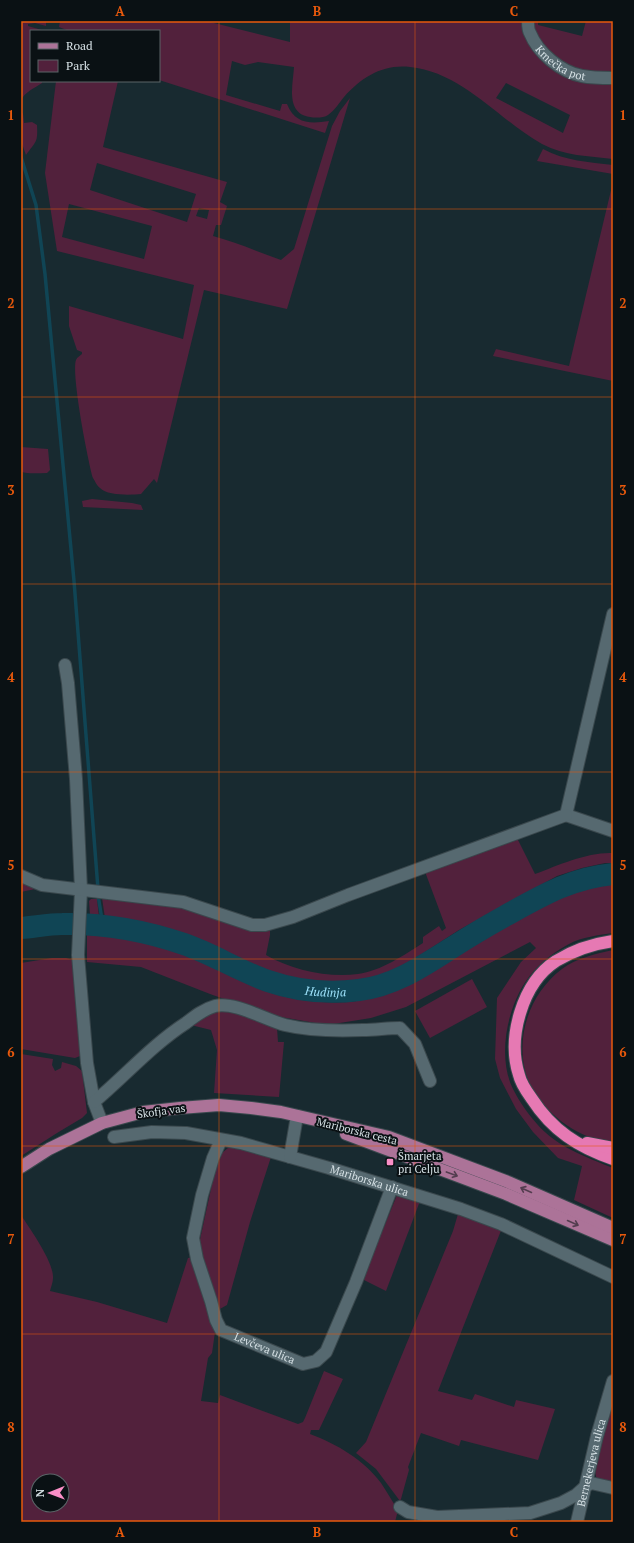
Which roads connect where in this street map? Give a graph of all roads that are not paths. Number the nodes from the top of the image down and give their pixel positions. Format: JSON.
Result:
{"nodes":[{"id":1,"x":528,"y":21,"type":"edge"},
{"id":2,"x":613,"y":78,"type":"edge"},
{"id":3,"x":613,"y":614,"type":"edge"},
{"id":4,"x":65,"y":665,"type":"dead end"},
{"id":5,"x":566,"y":815,"type":"junction"},
{"id":6,"x":613,"y":831,"type":"edge"},
{"id":7,"x":21,"y":876,"type":"edge"},
{"id":8,"x":86,"y":891,"type":"junction"},
{"id":9,"x":613,"y":941,"type":"edge"},
{"id":10,"x":430,"y":1081,"type":"dead end"},
{"id":11,"x":94,"y":1102,"type":"junction"},
{"id":12,"x":297,"y":1116,"type":"junction"},
{"id":13,"x":311,"y":1120,"type":"junction"},
{"id":14,"x":102,"y":1123,"type":"junction"},
{"id":15,"x":114,"y":1137,"type":"dead end"},
{"id":16,"x":567,"y":1137,"type":"junction"},
{"id":17,"x":221,"y":1140,"type":"junction"},
{"id":18,"x":613,"y":1148,"type":"edge"},
{"id":19,"x":290,"y":1157,"type":"junction"},
{"id":20,"x":613,"y":1159,"type":"edge"},
{"id":21,"x":21,"y":1167,"type":"edge"},
{"id":22,"x":392,"y":1188,"type":"junction"},
{"id":23,"x":613,"y":1228,"type":"edge"},
{"id":24,"x":613,"y":1240,"type":"edge"},
{"id":25,"x":613,"y":1277,"type":"edge"},
{"id":26,"x":613,"y":1381,"type":"edge"},
{"id":27,"x":586,"y":1486,"type":"junction"},
{"id":28,"x":613,"y":1488,"type":"edge"},
{"id":29,"x":400,"y":1507,"type":"dead end"},
{"id":30,"x":437,"y":1520,"type":"edge"},
{"id":31,"x":578,"y":1522,"type":"edge"}],
"edges":[{"from":1,"to":2,"type":"street","name":"Kmečka pot"},
{"from":3,"to":5,"type":"street"},
{"from":4,"to":8,"type":"street"},
{"from":5,"to":6,"type":"street"},
{"from":5,"to":8,"type":"street"},
{"from":7,"to":8,"type":"street"},
{"from":8,"to":11,"type":"street"},
{"from":9,"to":16,"type":"highway"},
{"from":10,"to":11,"type":"street"},
{"from":11,"to":14,"type":"street"},
{"from":12,"to":13,"type":"main road","name":"Škofja vas"},
{"from":12,"to":14,"type":"main road","name":"Škofja vas"},
{"from":12,"to":19,"type":"street"},
{"from":23,"to":13,"type":"main road","name":"Mariborska cesta","one_way":true},
{"from":13,"to":24,"type":"main road","name":"Mariborska cesta","one_way":true},
{"from":14,"to":21,"type":"main road","name":"Škofja vas"},
{"from":15,"to":17,"type":"street","name":"Mariborska ulica"},
{"from":16,"to":18,"type":"highway"},
{"from":16,"to":20,"type":"highway"},
{"from":17,"to":19,"type":"street","name":"Mariborska ulica"},
{"from":17,"to":22,"type":"street","name":"Levčeva ulica"},
{"from":19,"to":22,"type":"street","name":"Mariborska ulica"},
{"from":22,"to":25,"type":"street","name":"Mariborska ulica"},
{"from":26,"to":27,"type":"street","name":"Bernekerjeva ulica"},
{"from":27,"to":28,"type":"street"},
{"from":27,"to":30,"type":"street"},
{"from":27,"to":31,"type":"street","name":"Bernekerjeva ulica"},
{"from":29,"to":30,"type":"street"}]}
